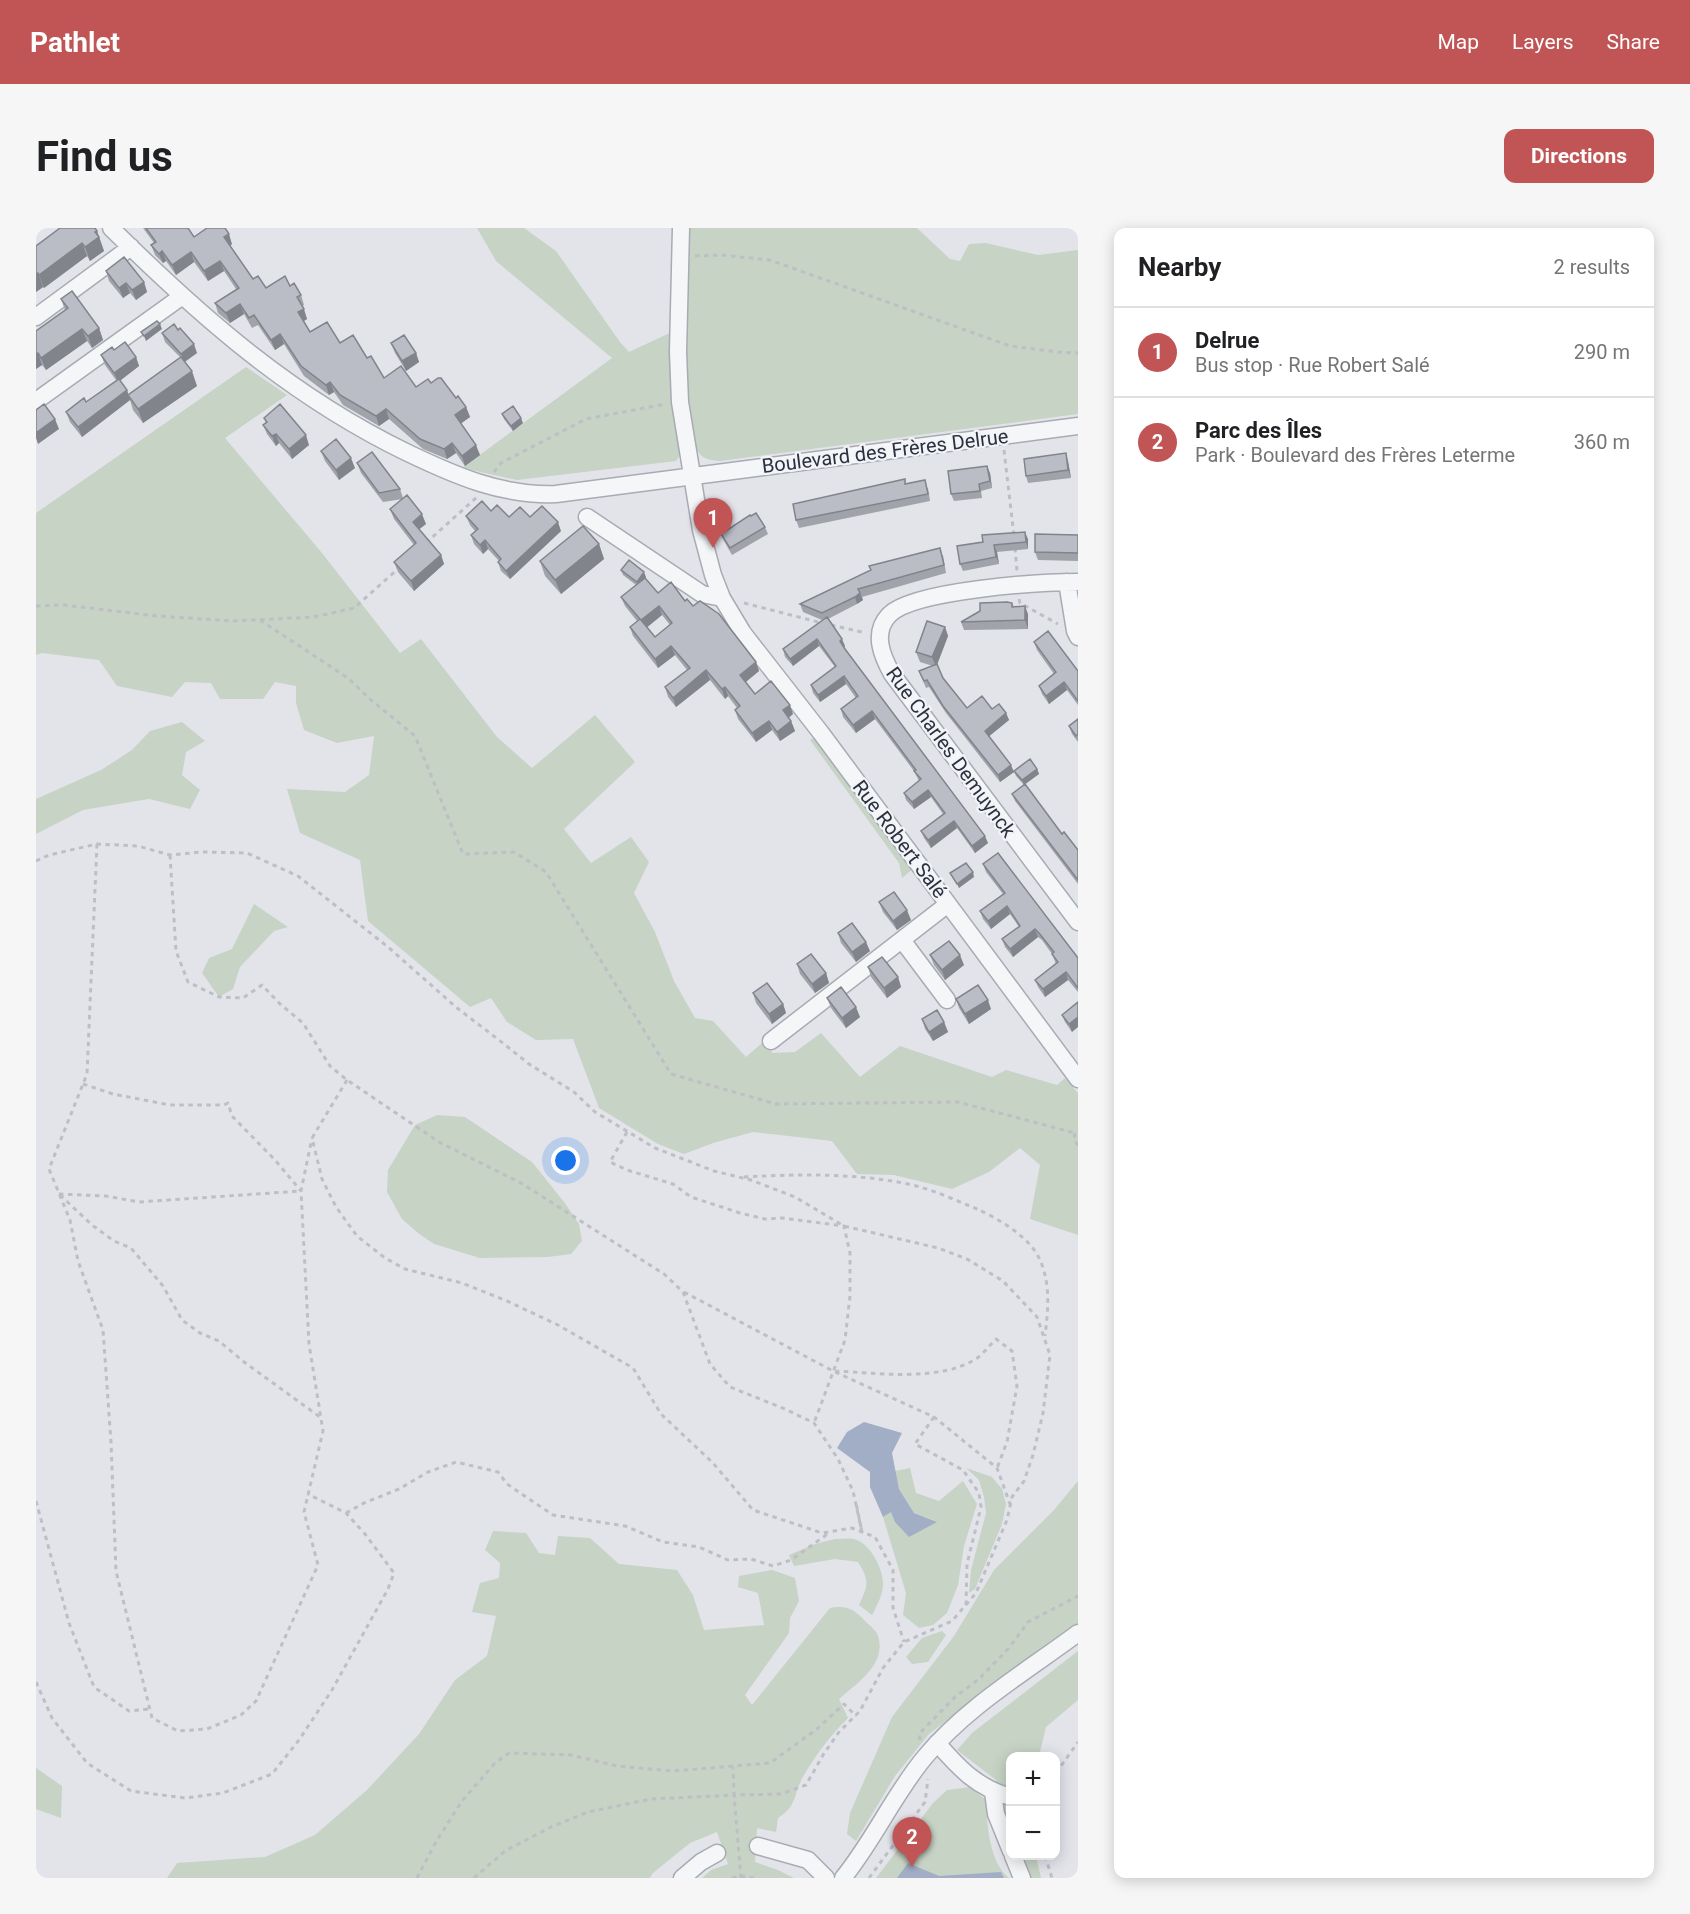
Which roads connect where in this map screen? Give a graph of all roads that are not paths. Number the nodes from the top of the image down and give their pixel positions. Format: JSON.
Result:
{"nodes":[{"id":1,"x":111,"y":228,"type":"edge"},
{"id":2,"x":681,"y":228,"type":"edge"},
{"id":3,"x":131,"y":247,"type":"junction"},
{"id":4,"x":181,"y":297,"type":"junction"},
{"id":5,"x":36,"y":317,"type":"edge"},
{"id":6,"x":36,"y":401,"type":"edge"},
{"id":7,"x":1078,"y":426,"type":"edge"},
{"id":8,"x":693,"y":477,"type":"junction"},
{"id":9,"x":587,"y":518,"type":"dead end"},
{"id":10,"x":1072,"y":582,"type":"edge"},
{"id":11,"x":722,"y":598,"type":"junction"},
{"id":12,"x":1077,"y":634,"type":"edge"},
{"id":13,"x":948,"y":904,"type":"junction"},
{"id":14,"x":1078,"y":922,"type":"edge"},
{"id":15,"x":902,"y":940,"type":"junction"},
{"id":16,"x":947,"y":1000,"type":"dead end"},
{"id":17,"x":771,"y":1041,"type":"dead end"},
{"id":18,"x":1078,"y":1079,"type":"edge"},
{"id":19,"x":1078,"y":1633,"type":"edge"},
{"id":20,"x":937,"y":1743,"type":"junction"},
{"id":21,"x":993,"y":1792,"type":"junction"},
{"id":22,"x":1006,"y":1796,"type":"edge"},
{"id":23,"x":1006,"y":1839,"type":"edge"},
{"id":24,"x":758,"y":1846,"type":"dead end"},
{"id":25,"x":717,"y":1853,"type":"dead end"},
{"id":26,"x":1014,"y":1860,"type":"edge"},
{"id":27,"x":682,"y":1878,"type":"edge"},
{"id":28,"x":826,"y":1878,"type":"edge"},
{"id":29,"x":843,"y":1878,"type":"edge"},
{"id":30,"x":1022,"y":1878,"type":"edge"}],
"edges":[{"from":1,"to":3,"type":"street","name":"Boulevard des Frères Delrue"},
{"from":2,"to":8,"type":"street","name":"Rue Robert Salé"},
{"from":3,"to":4,"type":"street","name":"Boulevard des Frères Delrue"},
{"from":3,"to":5,"type":"street"},
{"from":4,"to":6,"type":"street"},
{"from":4,"to":8,"type":"street","name":"Boulevard des Frères Delrue"},
{"from":7,"to":8,"type":"street","name":"Boulevard des Frères Delrue"},
{"from":8,"to":11,"type":"street","name":"Rue Robert Salé"},
{"from":9,"to":11,"type":"street"},
{"from":10,"to":12,"type":"street"},
{"from":10,"to":14,"type":"street","name":"Rue Charles Demuynck"},
{"from":11,"to":13,"type":"street","name":"Rue Robert Salé"},
{"from":13,"to":15,"type":"street"},
{"from":13,"to":18,"type":"street","name":"Rue Robert Salé"},
{"from":15,"to":16,"type":"street"},
{"from":15,"to":17,"type":"street"},
{"from":19,"to":20,"type":"street"},
{"from":20,"to":21,"type":"street"},
{"from":20,"to":29,"type":"street"},
{"from":21,"to":22,"type":"street"},
{"from":21,"to":23,"type":"street"},
{"from":24,"to":28,"type":"street"},
{"from":25,"to":27,"type":"street"},
{"from":26,"to":30,"type":"street"}]}
